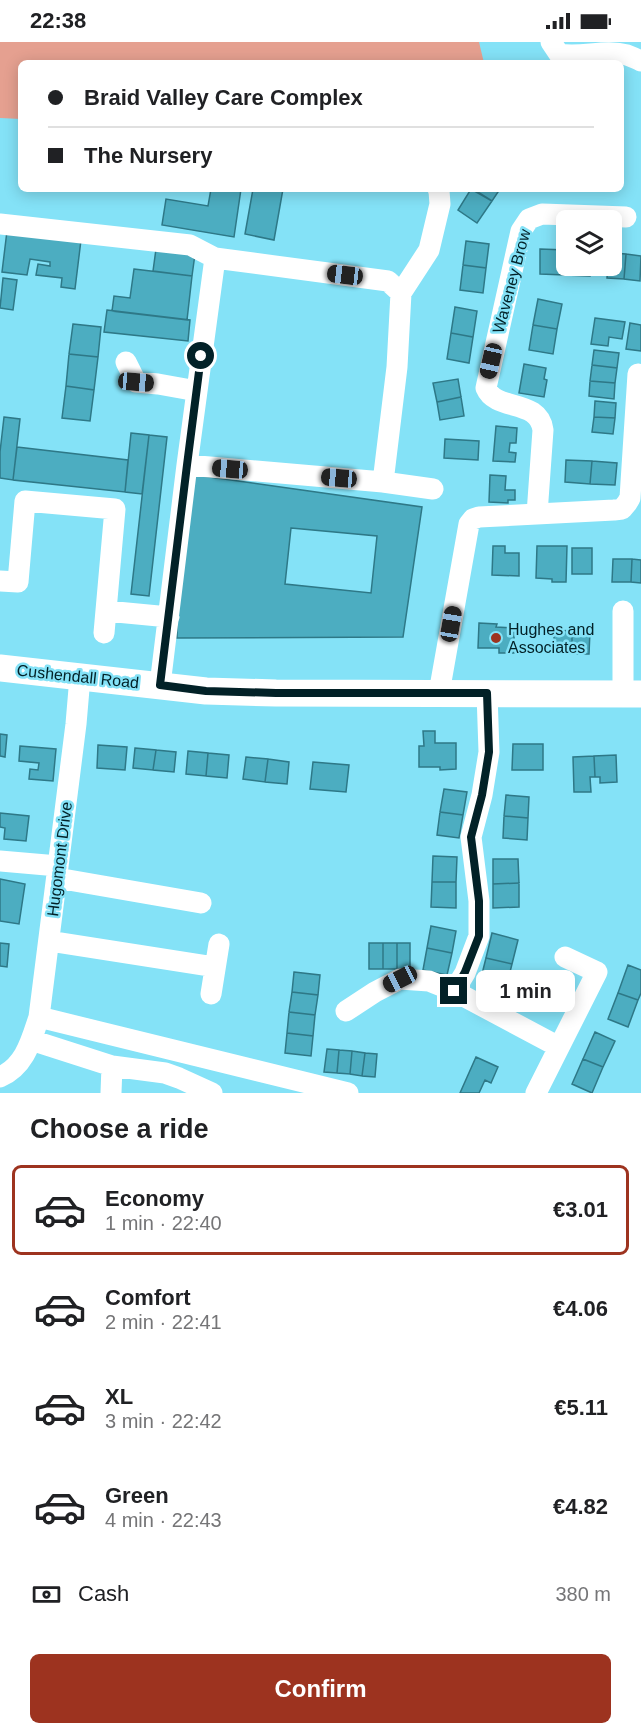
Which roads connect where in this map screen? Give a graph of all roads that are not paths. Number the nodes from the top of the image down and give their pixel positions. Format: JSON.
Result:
{"nodes":[{"id":1,"x":551,"y":42,"type":"edge"},
{"id":2,"x":641,"y":61,"type":"edge"},
{"id":3,"x":439,"y":192,"type":"edge"},
{"id":4,"x":626,"y":217,"type":"dead end"},
{"id":5,"x":0,"y":224,"type":"edge"},
{"id":6,"x":215,"y":258,"type":"junction"},
{"id":7,"x":401,"y":293,"type":"junction"},
{"id":8,"x":126,"y":362,"type":"dead end"},
{"id":9,"x":638,"y":374,"type":"dead end"},
{"id":10,"x":197,"y":391,"type":"junction"},
{"id":11,"x":187,"y":465,"type":"junction"},
{"id":12,"x":383,"y":482,"type":"junction"},
{"id":13,"x":433,"y":489,"type":"dead end"},
{"id":14,"x":632,"y":509,"type":"edge"},
{"id":15,"x":537,"y":514,"type":"junction"},
{"id":16,"x":0,"y":581,"type":"edge"},
{"id":17,"x":106,"y":611,"type":"junction"},
{"id":18,"x":623,"y":611,"type":"dead end"},
{"id":19,"x":169,"y":617,"type":"junction"},
{"id":20,"x":104,"y":633,"type":"dead end"},
{"id":21,"x":0,"y":668,"type":"edge"},
{"id":22,"x":80,"y":677,"type":"junction"},
{"id":23,"x":160,"y":685,"type":"junction"},
{"id":24,"x":439,"y":693,"type":"junction"},
{"id":25,"x":487,"y":693,"type":"junction"},
{"id":26,"x":632,"y":694,"type":"edge"},
{"id":27,"x":0,"y":861,"type":"edge"},
{"id":28,"x":57,"y":872,"type":"junction"},
{"id":29,"x":201,"y":903,"type":"dead end"},
{"id":30,"x":49,"y":941,"type":"junction"},
{"id":31,"x":219,"y":944,"type":"dead end"},
{"id":32,"x":565,"y":957,"type":"dead end"},
{"id":33,"x":215,"y":967,"type":"junction"},
{"id":34,"x":454,"y":991,"type":"junction"},
{"id":35,"x":211,"y":994,"type":"dead end"},
{"id":36,"x":346,"y":1011,"type":"dead end"},
{"id":37,"x":39,"y":1017,"type":"junction"},
{"id":38,"x":31,"y":1040,"type":"junction"},
{"id":39,"x":559,"y":1047,"type":"junction"},
{"id":40,"x":112,"y":1066,"type":"junction"},
{"id":41,"x":0,"y":1077,"type":"edge"},
{"id":42,"x":111,"y":1093,"type":"edge"},
{"id":43,"x":212,"y":1093,"type":"edge"},
{"id":44,"x":348,"y":1093,"type":"edge"},
{"id":45,"x":536,"y":1093,"type":"edge"}],
"edges":[{"from":1,"to":2,"type":"street"},
{"from":3,"to":7,"type":"street"},
{"from":4,"to":15,"type":"street","name":"Waveney Brow"},
{"from":5,"to":6,"type":"street"},
{"from":6,"to":7,"type":"street"},
{"from":6,"to":10,"type":"street"},
{"from":7,"to":12,"type":"street"},
{"from":8,"to":10,"type":"street"},
{"from":9,"to":14,"type":"street"},
{"from":10,"to":11,"type":"street"},
{"from":11,"to":12,"type":"street"},
{"from":11,"to":19,"type":"street"},
{"from":12,"to":13,"type":"street"},
{"from":14,"to":15,"type":"street"},
{"from":15,"to":24,"type":"street"},
{"from":16,"to":17,"type":"street"},
{"from":17,"to":19,"type":"street"},
{"from":17,"to":20,"type":"street"},
{"from":18,"to":26,"type":"street","name":"Cushendall Road"},
{"from":19,"to":23,"type":"street"},
{"from":21,"to":22,"type":"main road","name":"Cushendall Road"},
{"from":22,"to":23,"type":"main road","name":"Cushendall Road"},
{"from":22,"to":28,"type":"street","name":"Hugomont Drive"},
{"from":23,"to":24,"type":"main road","name":"Cushendall Road"},
{"from":24,"to":25,"type":"main road","name":"Cushendall Road"},
{"from":25,"to":26,"type":"main road","name":"Cushendall Road"},
{"from":25,"to":34,"type":"street"},
{"from":27,"to":28,"type":"street"},
{"from":28,"to":29,"type":"street"},
{"from":28,"to":30,"type":"street","name":"Hugomont Drive"},
{"from":30,"to":33,"type":"street"},
{"from":30,"to":37,"type":"street","name":"Hugomont Drive"},
{"from":31,"to":33,"type":"street"},
{"from":32,"to":39,"type":"street"},
{"from":33,"to":35,"type":"street"},
{"from":34,"to":36,"type":"street"},
{"from":34,"to":39,"type":"street"},
{"from":37,"to":38,"type":"street","name":"Hugomont Drive"},
{"from":37,"to":44,"type":"street"},
{"from":38,"to":40,"type":"street"},
{"from":38,"to":41,"type":"street","name":"Hugomont Drive"},
{"from":39,"to":45,"type":"street"},
{"from":40,"to":42,"type":"street"},
{"from":40,"to":43,"type":"street"}]}
